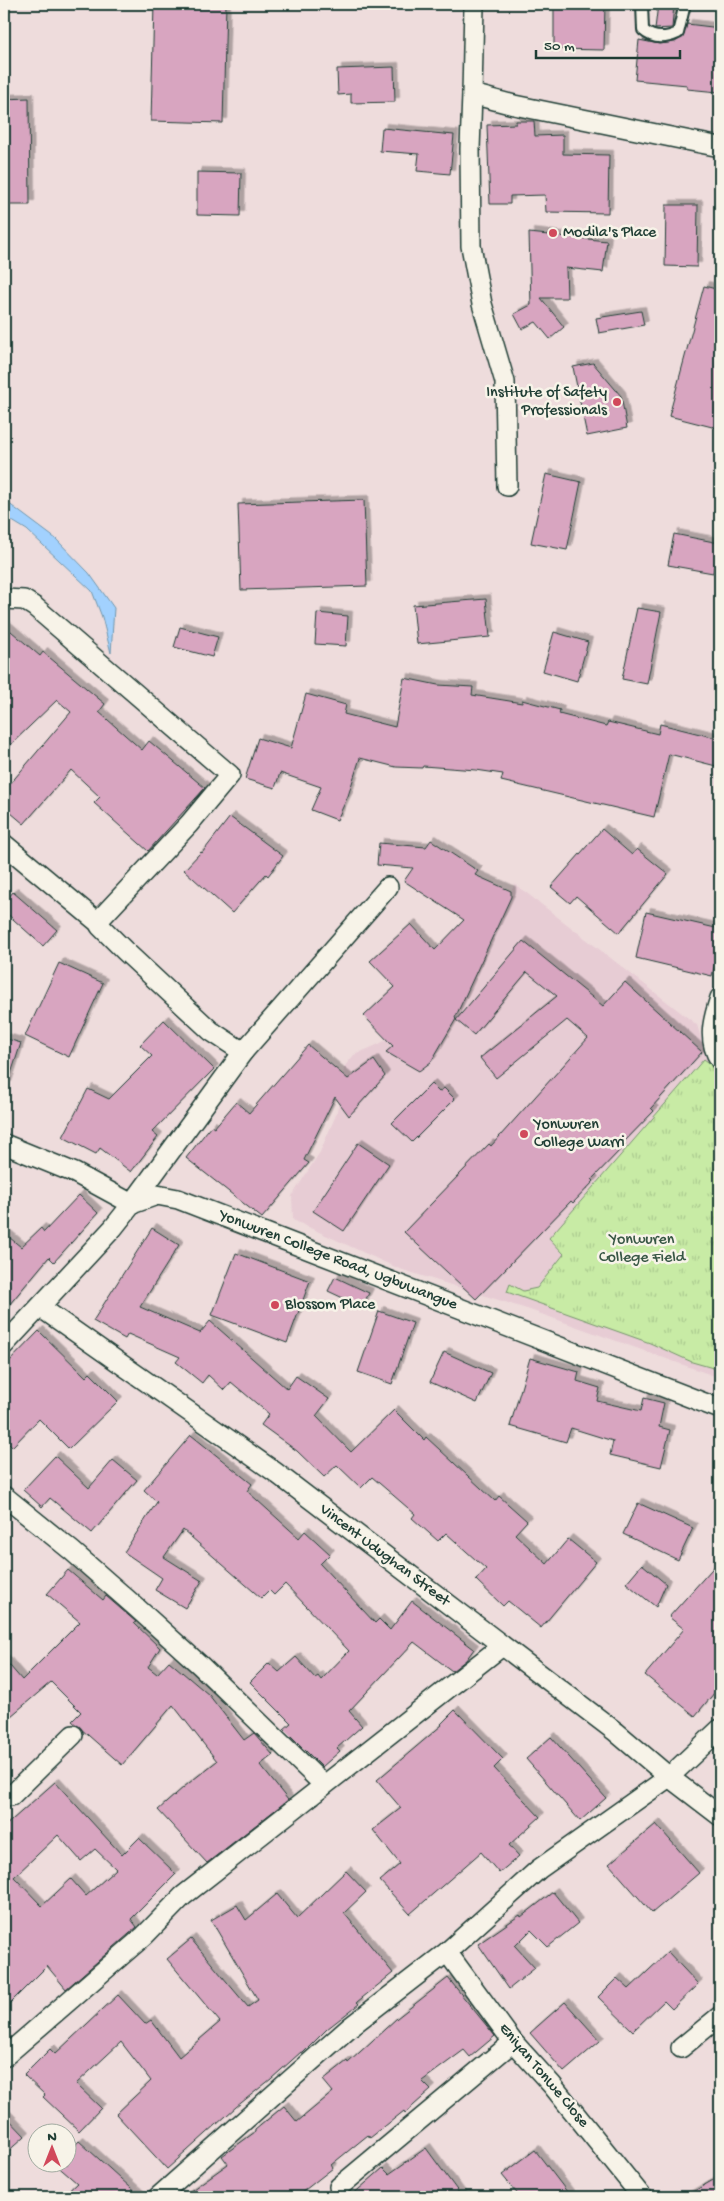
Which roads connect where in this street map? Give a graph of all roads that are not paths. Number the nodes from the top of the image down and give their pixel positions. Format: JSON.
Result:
{"nodes":[{"id":1,"x":474,"y":4,"type":"edge"},
{"id":2,"x":642,"y":4,"type":"edge"},
{"id":3,"x":685,"y":4,"type":"edge"},
{"id":4,"x":472,"y":94,"type":"junction"},
{"id":5,"x":720,"y":147,"type":"edge"},
{"id":6,"x":507,"y":486,"type":"dead end"},
{"id":7,"x":4,"y":599,"type":"edge"},
{"id":8,"x":4,"y":844,"type":"edge"},
{"id":9,"x":388,"y":888,"type":"dead end"},
{"id":10,"x":100,"y":924,"type":"junction"},
{"id":11,"x":720,"y":998,"type":"edge"},
{"id":12,"x":243,"y":1052,"type":"junction"},
{"id":13,"x":720,"y":1060,"type":"edge"},
{"id":14,"x":4,"y":1144,"type":"edge"},
{"id":15,"x":132,"y":1204,"type":"junction"},
{"id":16,"x":40,"y":1307,"type":"junction"},
{"id":17,"x":4,"y":1345,"type":"edge"},
{"id":18,"x":720,"y":1410,"type":"edge"},
{"id":19,"x":4,"y":1496,"type":"edge"},
{"id":20,"x":502,"y":1646,"type":"junction"},
{"id":21,"x":720,"y":1729,"type":"edge"},
{"id":22,"x":73,"y":1735,"type":"dead end"},
{"id":23,"x":669,"y":1777,"type":"junction"},
{"id":24,"x":324,"y":1785,"type":"junction"},
{"id":25,"x":6,"y":1795,"type":"edge"},
{"id":26,"x":720,"y":1816,"type":"edge"},
{"id":27,"x":447,"y":1952,"type":"junction"},
{"id":28,"x":720,"y":2016,"type":"edge"},
{"id":29,"x":512,"y":2042,"type":"junction"},
{"id":30,"x":682,"y":2048,"type":"dead end"},
{"id":31,"x":4,"y":2057,"type":"edge"},
{"id":32,"x":340,"y":2187,"type":"dead end"},
{"id":33,"x":158,"y":2197,"type":"edge"},
{"id":34,"x":642,"y":2197,"type":"edge"}],
"edges":[{"from":1,"to":4,"type":"street"},
{"from":2,"to":3,"type":"lane"},
{"from":4,"to":5,"type":"street"},
{"from":4,"to":6,"type":"street"},
{"from":7,"to":10,"type":"street"},
{"from":8,"to":10,"type":"street"},
{"from":9,"to":12,"type":"street"},
{"from":10,"to":12,"type":"street"},
{"from":11,"to":13,"type":"street"},
{"from":12,"to":15,"type":"street"},
{"from":14,"to":15,"type":"street"},
{"from":15,"to":16,"type":"street"},
{"from":15,"to":18,"type":"street","name":"Yonwuren College Road, Ugbuwangue"},
{"from":16,"to":17,"type":"street"},
{"from":16,"to":20,"type":"street","name":"Vincent Udughan Street"},
{"from":19,"to":24,"type":"street"},
{"from":20,"to":23,"type":"street","name":"Vincent Udughan Street"},
{"from":20,"to":24,"type":"street"},
{"from":21,"to":23,"type":"street"},
{"from":22,"to":25,"type":"street"},
{"from":23,"to":26,"type":"street","name":"Vincent Udughan Street"},
{"from":23,"to":27,"type":"street"},
{"from":24,"to":31,"type":"street"},
{"from":27,"to":29,"type":"street","name":"Eniyan Tonwe Close"},
{"from":27,"to":33,"type":"street"},
{"from":28,"to":30,"type":"street"},
{"from":29,"to":32,"type":"street"},
{"from":29,"to":34,"type":"street","name":"Eniyan Tonwe Close"}]}
